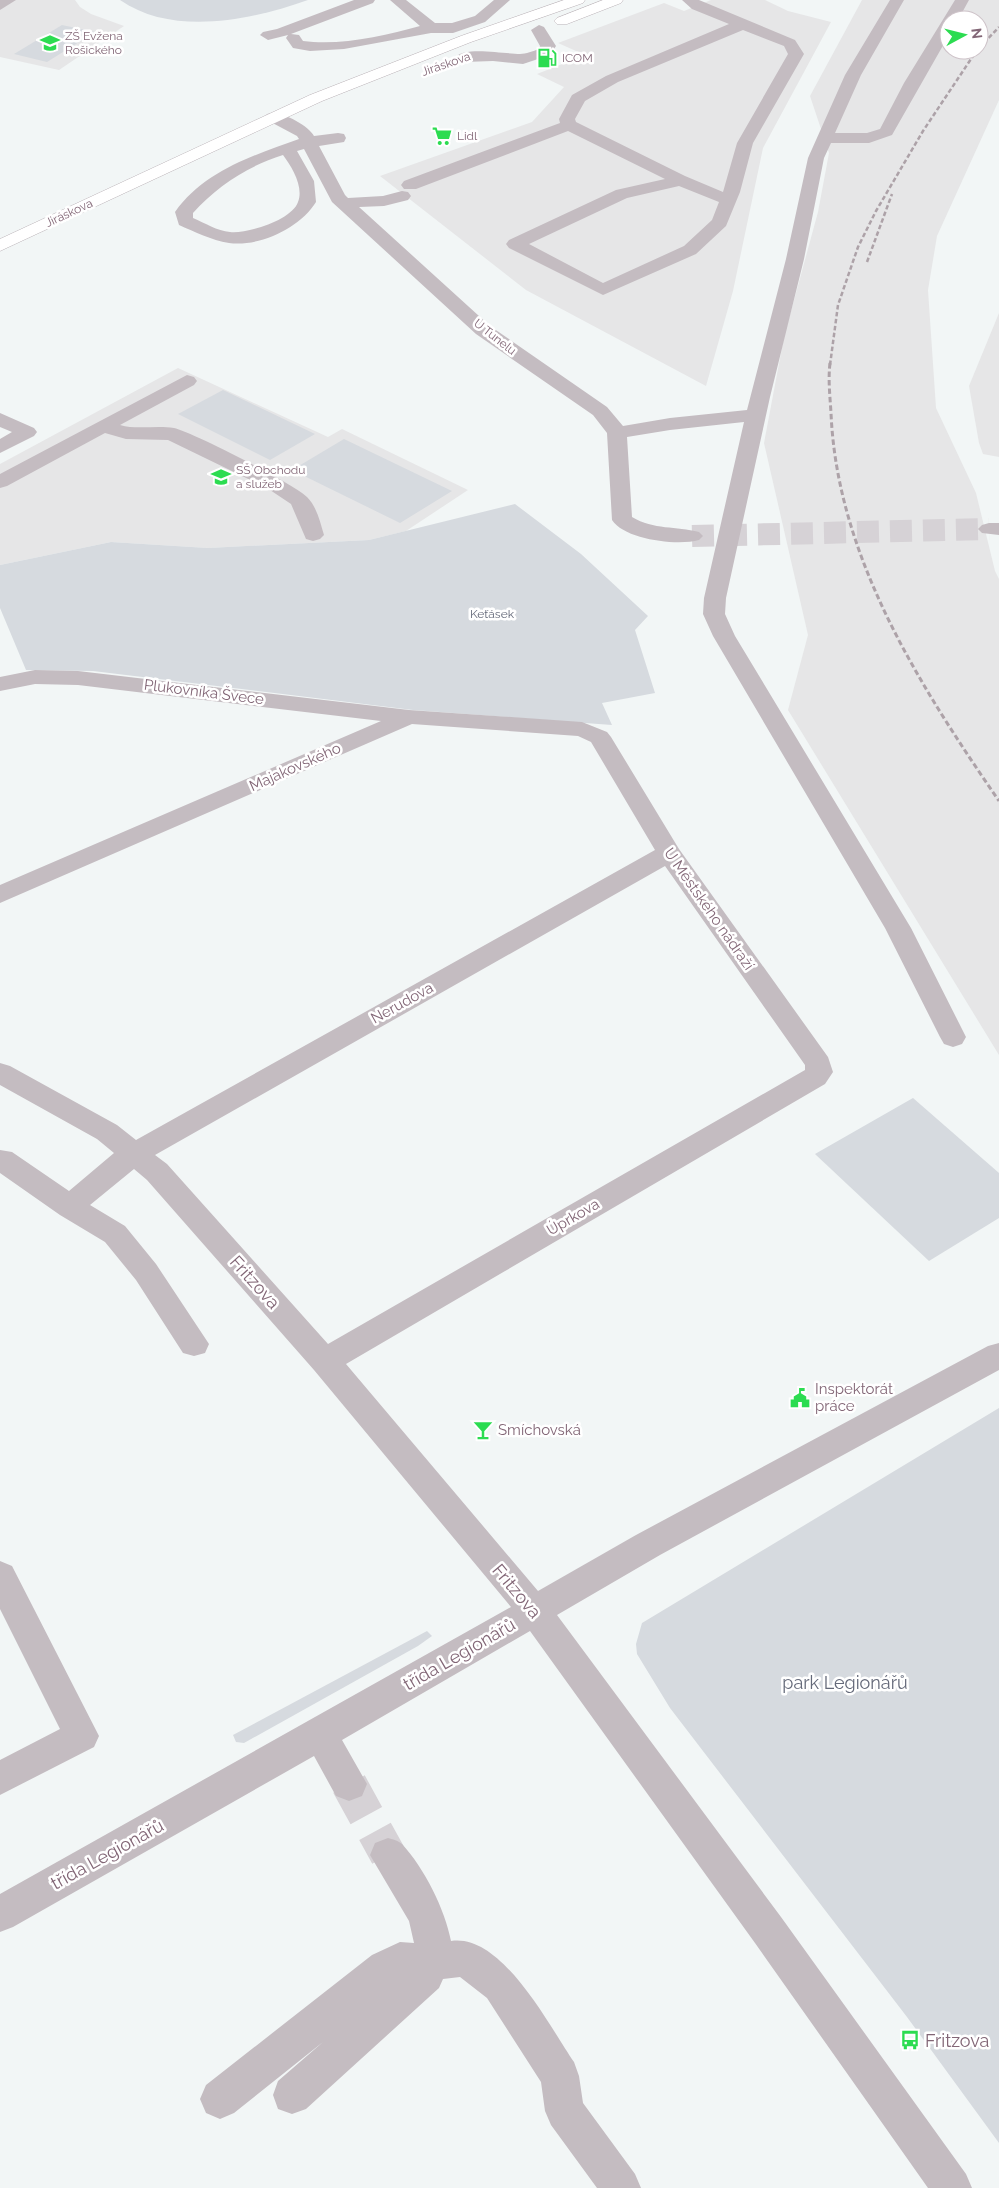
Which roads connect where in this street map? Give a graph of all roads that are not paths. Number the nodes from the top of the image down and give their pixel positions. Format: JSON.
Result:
{"nodes":[{"id":1,"x":9,"y":0,"type":"edge"},
{"id":2,"x":368,"y":0,"type":"edge"},
{"id":3,"x":397,"y":0,"type":"edge"},
{"id":4,"x":503,"y":0,"type":"edge"},
{"id":5,"x":616,"y":0,"type":"edge"},
{"id":6,"x":689,"y":0,"type":"edge"},
{"id":7,"x":897,"y":0,"type":"edge"},
{"id":8,"x":570,"y":1,"type":"edge"},
{"id":9,"x":0,"y":5,"type":"edge"},
{"id":10,"x":743,"y":24,"type":"junction"},
{"id":11,"x":431,"y":28,"type":"junction"},
{"id":12,"x":533,"y":32,"type":"joint"},
{"id":13,"x":268,"y":35,"type":"dead end"},
{"id":14,"x":294,"y":38,"type":"dead end"},
{"id":15,"x":939,"y":39,"type":"edge"},
{"id":16,"x":504,"y":43,"type":"dead end"},
{"id":17,"x":464,"y":57,"type":"junction"},
{"id":18,"x":448,"y":63,"type":"dead end"},
{"id":19,"x":432,"y":69,"type":"dead end"},
{"id":20,"x":273,"y":117,"type":"junction"},
{"id":21,"x":569,"y":126,"type":"junction"},
{"id":22,"x":338,"y":138,"type":"dead end"},
{"id":23,"x":824,"y":138,"type":"junction"},
{"id":24,"x":308,"y":142,"type":"junction"},
{"id":25,"x":287,"y":149,"type":"junction"},
{"id":26,"x":679,"y":180,"type":"junction"},
{"id":27,"x":728,"y":200,"type":"junction"},
{"id":28,"x":345,"y":203,"type":"junction"},
{"id":29,"x":0,"y":246,"type":"edge"},
{"id":30,"x":187,"y":381,"type":"dead end"},
{"id":31,"x":756,"y":415,"type":"junction"},
{"id":32,"x":0,"y":418,"type":"edge"},
{"id":33,"x":105,"y":427,"type":"junction"},
{"id":34,"x":617,"y":433,"type":"junction"},
{"id":35,"x":0,"y":447,"type":"edge"},
{"id":36,"x":0,"y":482,"type":"edge"},
{"id":37,"x":312,"y":535,"type":"dead end"},
{"id":38,"x":692,"y":536,"type":"tunnel mouth"},
{"id":39,"x":6,"y":677,"type":"edge"},
{"id":40,"x":409,"y":717,"type":"junction"},
{"id":41,"x":602,"y":742,"type":"joint"},
{"id":42,"x":669,"y":853,"type":"junction"},
{"id":43,"x":0,"y":896,"type":"edge"},
{"id":44,"x":953,"y":1037,"type":"dead end"},
{"id":45,"x":819,"y":1072,"type":"joint"},
{"id":46,"x":0,"y":1074,"type":"edge"},
{"id":47,"x":135,"y":1153,"type":"junction"},
{"id":48,"x":2,"y":1160,"type":"dead end"},
{"id":49,"x":70,"y":1207,"type":"junction"},
{"id":50,"x":194,"y":1344,"type":"dead end"},
{"id":51,"x":999,"y":1355,"type":"edge"},
{"id":52,"x":325,"y":1361,"type":"junction"},
{"id":53,"x":0,"y":1576,"type":"edge"},
{"id":54,"x":534,"y":1610,"type":"junction"},
{"id":55,"x":320,"y":1734,"type":"junction"},
{"id":56,"x":0,"y":1778,"type":"edge"},
{"id":57,"x":349,"y":1784,"type":"tunnel mouth"},
{"id":58,"x":388,"y":1855,"type":"tunnel mouth"},
{"id":59,"x":0,"y":1914,"type":"edge"},
{"id":60,"x":433,"y":1962,"type":"junction"},
{"id":61,"x":292,"y":2095,"type":"dead end"},
{"id":62,"x":220,"y":2099,"type":"dead end"},
{"id":63,"x":621,"y":2188,"type":"edge"},
{"id":64,"x":952,"y":2188,"type":"edge"}],
"edges":[{"from":1,"to":9,"type":"street"},
{"from":2,"to":13,"type":"street"},
{"from":3,"to":11,"type":"street"},
{"from":4,"to":11,"type":"street"},
{"from":5,"to":12,"type":"main road"},
{"from":6,"to":10,"type":"street"},
{"from":7,"to":23,"type":"street"},
{"from":8,"to":20,"type":"main road","name":"Jiráskova"},
{"from":10,"to":21,"type":"street"},
{"from":10,"to":27,"type":"street"},
{"from":11,"to":14,"type":"street"},
{"from":12,"to":17,"type":"street"},
{"from":15,"to":23,"type":"street"},
{"from":16,"to":17,"type":"main road","name":"Jiráskova"},
{"from":17,"to":18,"type":"main road","name":"Jiráskova"},
{"from":19,"to":20,"type":"main road","name":"Jiráskova"},
{"from":20,"to":24,"type":"street","name":"U Tunelu"},
{"from":20,"to":29,"type":"main road","name":"Jiráskova"},
{"from":21,"to":26,"type":"street"},
{"from":21,"to":28,"type":"street"},
{"from":22,"to":24,"type":"street"},
{"from":23,"to":31,"type":"street"},
{"from":24,"to":25,"type":"street"},
{"from":24,"to":28,"type":"street","name":"U Tunelu"},
{"from":25,"to":25,"type":"street"},
{"from":26,"to":27,"type":"street"},
{"from":26,"to":27,"type":"street"},
{"from":28,"to":34,"type":"street","name":"U Tunelu"},
{"from":30,"to":33,"type":"street"},
{"from":31,"to":34,"type":"street"},
{"from":31,"to":44,"type":"street"},
{"from":32,"to":35,"type":"street"},
{"from":33,"to":36,"type":"street"},
{"from":33,"to":37,"type":"street"},
{"from":34,"to":38,"type":"street"},
{"from":39,"to":40,"type":"street","name":"Plukovníka Švece"},
{"from":40,"to":41,"type":"street","name":"Majakovského"},
{"from":40,"to":43,"type":"street","name":"Majakovského"},
{"from":41,"to":42,"type":"street","name":"U Městského nádraží"},
{"from":42,"to":45,"type":"street","name":"U Městského nádraží"},
{"from":42,"to":47,"type":"street","name":"Nerudova"},
{"from":45,"to":52,"type":"street","name":"Úprkova"},
{"from":46,"to":47,"type":"street","name":"Fritzova"},
{"from":47,"to":49,"type":"street","name":"Nerudova"},
{"from":47,"to":52,"type":"street","name":"Fritzova"},
{"from":48,"to":49,"type":"street"},
{"from":49,"to":50,"type":"street"},
{"from":51,"to":54,"type":"street","name":"třída Legionářů"},
{"from":52,"to":54,"type":"street","name":"Fritzova"},
{"from":53,"to":56,"type":"street"},
{"from":54,"to":55,"type":"street","name":"třída Legionářů"},
{"from":54,"to":64,"type":"street","name":"Fritzova"},
{"from":55,"to":57,"type":"street"},
{"from":55,"to":59,"type":"street","name":"třída Legionářů"},
{"from":58,"to":60,"type":"street"},
{"from":60,"to":61,"type":"street"},
{"from":60,"to":62,"type":"street"},
{"from":60,"to":63,"type":"street"}]}
